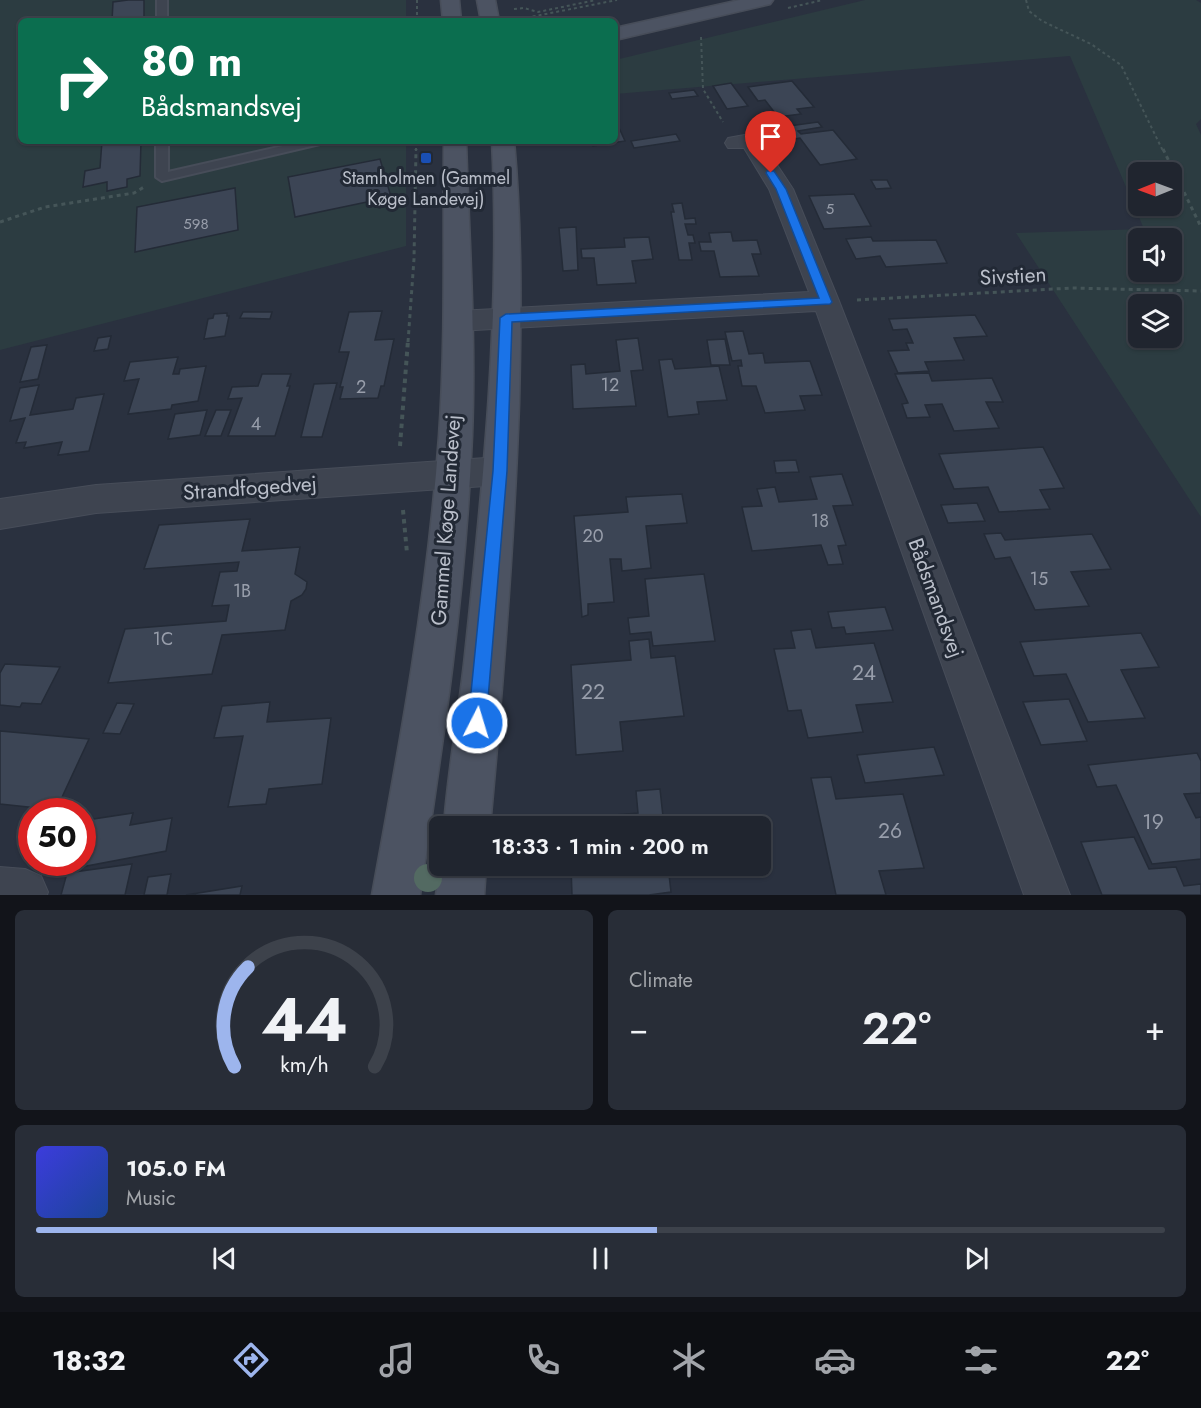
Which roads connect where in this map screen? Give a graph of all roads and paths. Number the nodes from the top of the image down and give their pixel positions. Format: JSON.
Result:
{"nodes":[{"id":1,"x":162,"y":0,"type":"edge"},
{"id":2,"x":417,"y":0,"type":"edge"},
{"id":3,"x":450,"y":0,"type":"edge"},
{"id":4,"x":596,"y":0,"type":"edge"},
{"id":5,"x":618,"y":0,"type":"edge"},
{"id":6,"x":686,"y":0,"type":"edge"},
{"id":7,"x":764,"y":0,"type":"edge"},
{"id":8,"x":1026,"y":0,"type":"edge"},
{"id":9,"x":488,"y":11,"type":"edge"},
{"id":10,"x":162,"y":18,"type":"edge"},
{"id":11,"x":417,"y":18,"type":"edge"},
{"id":12,"x":452,"y":18,"type":"edge"},
{"id":13,"x":525,"y":18,"type":"edge"},
{"id":14,"x":618,"y":23,"type":"edge"},
{"id":15,"x":618,"y":25,"type":"edge"},
{"id":16,"x":700,"y":34,"type":"dead end"},
{"id":17,"x":736,"y":143,"type":"joint"},
{"id":18,"x":162,"y":144,"type":"edge"},
{"id":19,"x":307,"y":144,"type":"edge"},
{"id":20,"x":455,"y":144,"type":"edge"},
{"id":21,"x":503,"y":144,"type":"edge"},
{"id":22,"x":426,"y":152,"type":"dead end"},
{"id":23,"x":416,"y":153,"type":"dead end"},
{"id":24,"x":162,"y":177,"type":"junction"},
{"id":25,"x":0,"y":222,"type":"edge"},
{"id":26,"x":1201,"y":227,"type":"edge"},
{"id":27,"x":1201,"y":291,"type":"edge"},
{"id":28,"x":826,"y":302,"type":"junction"},
{"id":29,"x":506,"y":318,"type":"junction"},
{"id":30,"x":458,"y":321,"type":"junction"},
{"id":31,"x":500,"y":471,"type":"junction"},
{"id":32,"x":453,"y":474,"type":"junction"},
{"id":33,"x":0,"y":514,"type":"edge"},
{"id":34,"x":468,"y":816,"type":"edge"},
{"id":35,"x":462,"y":876,"type":"edge"},
{"id":36,"x":396,"y":895,"type":"edge"},
{"id":37,"x":460,"y":895,"type":"edge"},
{"id":38,"x":1047,"y":895,"type":"edge"}],
"edges":[{"from":1,"to":10,"type":"lane"},
{"from":2,"to":11,"type":"path"},
{"from":3,"to":12,"type":"main road"},
{"from":4,"to":9,"type":"path"},
{"from":5,"to":13,"type":"path"},
{"from":6,"to":14,"type":"main road"},
{"from":7,"to":15,"type":"main road"},
{"from":8,"to":26,"type":"path"},
{"from":16,"to":17,"type":"path"},
{"from":17,"to":28,"type":"street","name":"Bådsmandsvej"},
{"from":18,"to":24,"type":"lane"},
{"from":19,"to":24,"type":"lane"},
{"from":20,"to":30,"type":"main road","name":"Gammel Køge Landevej"},
{"from":21,"to":29,"type":"main road"},
{"from":22,"to":23,"type":"path"},
{"from":24,"to":25,"type":"path"},
{"from":27,"to":28,"type":"path","name":"Sivstien"},
{"from":28,"to":29,"type":"street"},
{"from":28,"to":38,"type":"street","name":"Bådsmandsvej"},
{"from":29,"to":30,"type":"street"},
{"from":29,"to":31,"type":"main road"},
{"from":30,"to":32,"type":"main road","name":"Gammel Køge Landevej"},
{"from":31,"to":32,"type":"street","name":"Strandfogedvej"},
{"from":31,"to":34,"type":"main road"},
{"from":32,"to":33,"type":"street","name":"Strandfogedvej"},
{"from":32,"to":36,"type":"main road","name":"Gammel Køge Landevej"},
{"from":35,"to":37,"type":"main road"}]}
